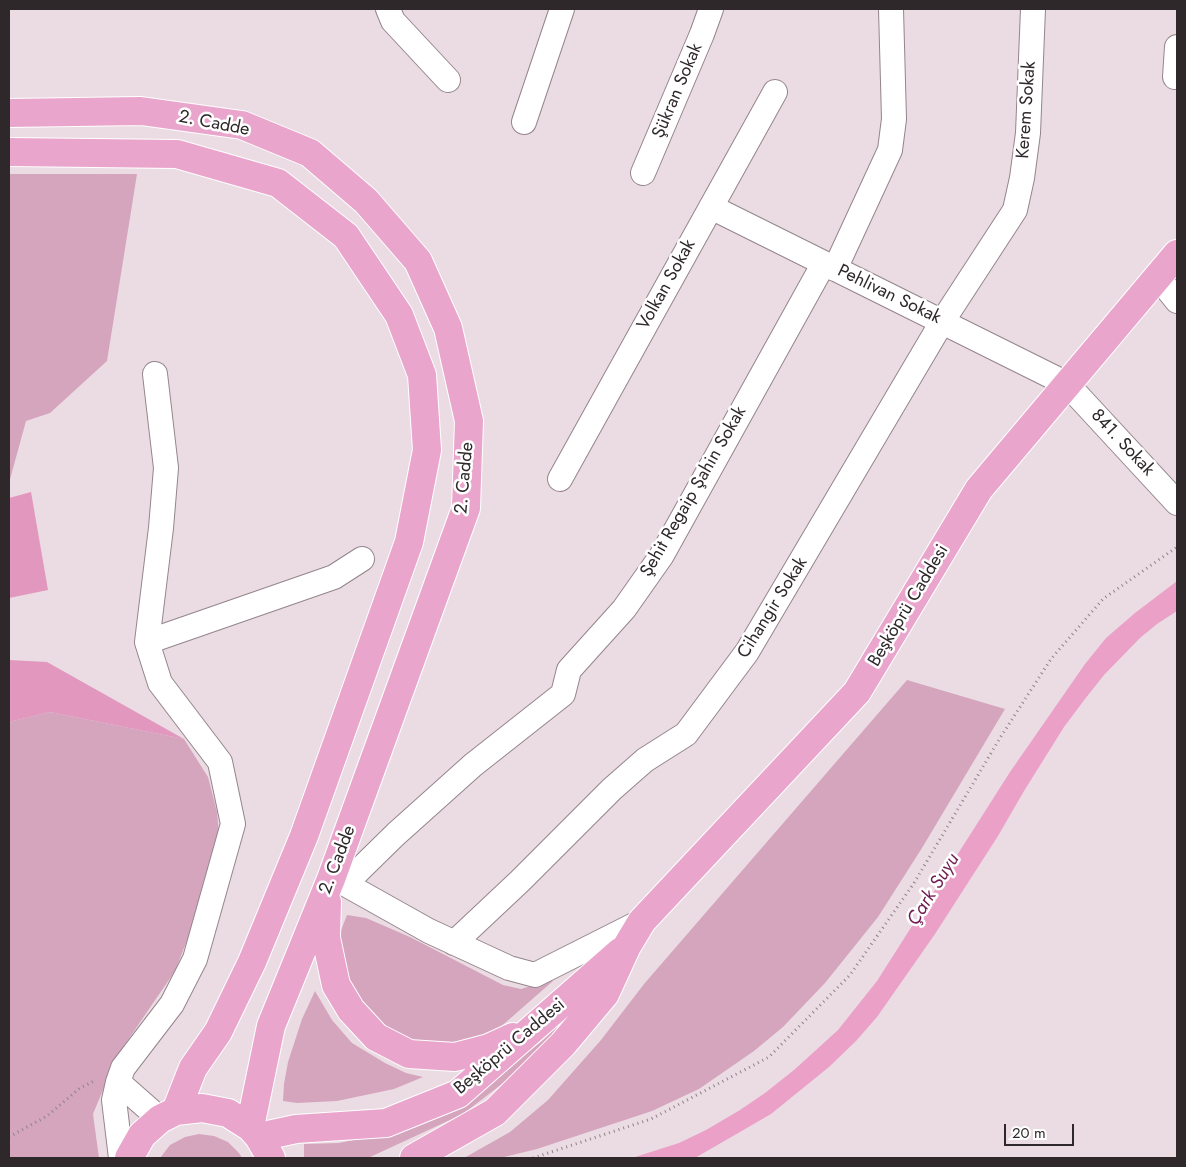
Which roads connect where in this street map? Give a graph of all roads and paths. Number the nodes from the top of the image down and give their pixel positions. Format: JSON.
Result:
{"nodes":[{"id":1,"x":388,"y":9,"type":"edge"},
{"id":2,"x":562,"y":9,"type":"edge"},
{"id":3,"x":712,"y":9,"type":"edge"},
{"id":4,"x":891,"y":9,"type":"edge"},
{"id":5,"x":1033,"y":9,"type":"edge"},
{"id":6,"x":1177,"y":47,"type":"edge"},
{"id":7,"x":1174,"y":77,"type":"dead end"},
{"id":8,"x":448,"y":80,"type":"dead end"},
{"id":9,"x":775,"y":92,"type":"dead end"},
{"id":10,"x":9,"y":113,"type":"edge"},
{"id":11,"x":524,"y":122,"type":"dead end"},
{"id":12,"x":9,"y":152,"type":"edge"},
{"id":13,"x":642,"y":173,"type":"dead end"},
{"id":14,"x":711,"y":207,"type":"junction"},
{"id":15,"x":1015,"y":210,"type":"joint"},
{"id":16,"x":1177,"y":254,"type":"edge"},
{"id":17,"x":830,"y":266,"type":"junction"},
{"id":18,"x":1157,"y":276,"type":"junction"},
{"id":19,"x":1177,"y":301,"type":"edge"},
{"id":20,"x":942,"y":322,"type":"junction"},
{"id":21,"x":155,"y":374,"type":"dead end"},
{"id":22,"x":1066,"y":384,"type":"junction"},
{"id":23,"x":560,"y":479,"type":"dead end"},
{"id":24,"x":1177,"y":502,"type":"edge"},
{"id":25,"x":1177,"y":547,"type":"edge"},
{"id":26,"x":362,"y":559,"type":"dead end"},
{"id":27,"x":147,"y":642,"type":"junction"},
{"id":28,"x":334,"y":884,"type":"junction"},
{"id":29,"x":642,"y":921,"type":"junction"},
{"id":30,"x":454,"y":942,"type":"junction"},
{"id":31,"x":627,"y":946,"type":"junction"},
{"id":32,"x":535,"y":1026,"type":"junction"},
{"id":33,"x":120,"y":1075,"type":"junction"},
{"id":34,"x":168,"y":1115,"type":"junction"},
{"id":35,"x":9,"y":1137,"type":"edge"},
{"id":36,"x":260,"y":1140,"type":"edge"},
{"id":37,"x":121,"y":1158,"type":"edge"},
{"id":38,"x":129,"y":1158,"type":"edge"},
{"id":39,"x":414,"y":1158,"type":"edge"},
{"id":40,"x":533,"y":1158,"type":"edge"}],
"edges":[{"from":1,"to":8,"type":"street"},
{"from":2,"to":11,"type":"street"},
{"from":3,"to":13,"type":"street","name":"Şükran Sokak"},
{"from":4,"to":17,"type":"street","name":"Şehit Regaip Şahin Sokak"},
{"from":5,"to":15,"type":"street","name":"Kerem Sokak"},
{"from":6,"to":7,"type":"street"},
{"from":9,"to":14,"type":"street","name":"Volkan Sokak"},
{"from":10,"to":28,"type":"main road","name":"2. Cadde"},
{"from":12,"to":34,"type":"main road"},
{"from":14,"to":17,"type":"street","name":"Pehlivan Sokak"},
{"from":14,"to":23,"type":"street","name":"Volkan Sokak"},
{"from":15,"to":20,"type":"street","name":"Cihangir Sokak"},
{"from":16,"to":18,"type":"main road","name":"Beşköprü Caddesi"},
{"from":17,"to":20,"type":"street","name":"Pehlivan Sokak"},
{"from":17,"to":28,"type":"street","name":"Şehit Regaip Şahin Sokak"},
{"from":18,"to":19,"type":"street"},
{"from":18,"to":22,"type":"main road","name":"Beşköprü Caddesi"},
{"from":20,"to":22,"type":"street","name":"Pehlivan Sokak"},
{"from":20,"to":30,"type":"street","name":"Cihangir Sokak"},
{"from":21,"to":27,"type":"street"},
{"from":22,"to":24,"type":"street","name":"841. Sokak"},
{"from":22,"to":29,"type":"main road","name":"Beşköprü Caddesi"},
{"from":25,"to":40,"type":"path"},
{"from":26,"to":27,"type":"street"},
{"from":27,"to":33,"type":"street"},
{"from":28,"to":30,"type":"street"},
{"from":28,"to":32,"type":"main road"},
{"from":28,"to":36,"type":"main road","name":"2. Cadde"},
{"from":29,"to":30,"type":"street"},
{"from":29,"to":31,"type":"main road","name":"Beşköprü Caddesi"},
{"from":31,"to":32,"type":"main road","name":"Beşköprü Caddesi"},
{"from":31,"to":39,"type":"main road","name":"Beşköprü Caddesi"},
{"from":32,"to":36,"type":"main road","name":"Beşköprü Caddesi"},
{"from":33,"to":34,"type":"street"},
{"from":33,"to":35,"type":"path"},
{"from":33,"to":37,"type":"street"},
{"from":34,"to":36,"type":"main road"},
{"from":34,"to":38,"type":"main road"}]}
